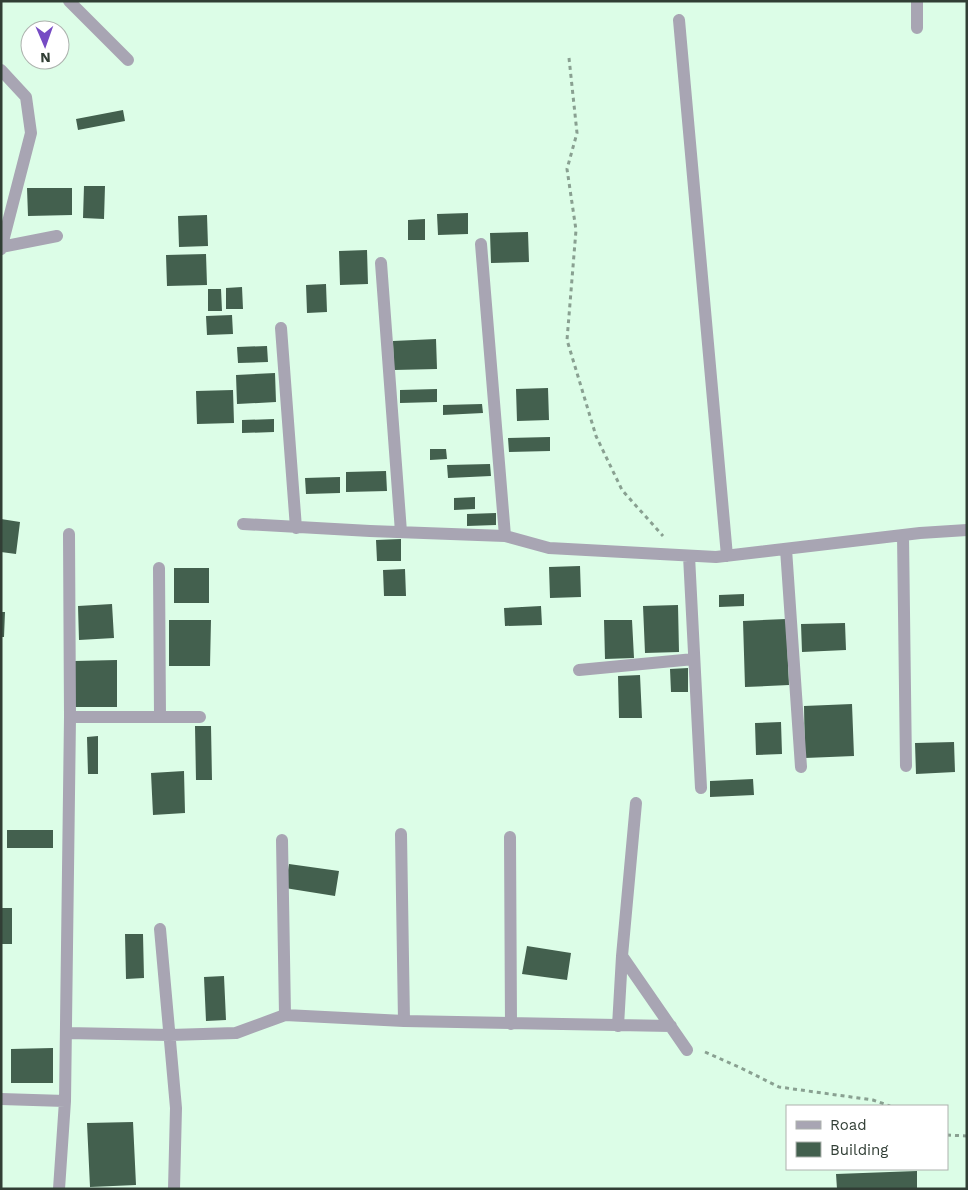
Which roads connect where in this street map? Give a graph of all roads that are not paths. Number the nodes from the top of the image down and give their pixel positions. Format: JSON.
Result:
{"nodes":[{"id":1,"x":69,"y":1,"type":"edge"},
{"id":2,"x":917,"y":1,"type":"edge"},
{"id":3,"x":679,"y":20,"type":"dead end"},
{"id":4,"x":917,"y":28,"type":"dead end"},
{"id":5,"x":128,"y":60,"type":"dead end"},
{"id":6,"x":1,"y":70,"type":"edge"},
{"id":7,"x":57,"y":236,"type":"dead end"},
{"id":8,"x":481,"y":244,"type":"dead end"},
{"id":9,"x":1,"y":248,"type":"edge"},
{"id":10,"x":381,"y":263,"type":"dead end"},
{"id":11,"x":281,"y":328,"type":"dead end"},
{"id":12,"x":243,"y":524,"type":"dead end"},
{"id":13,"x":296,"y":528,"type":"junction"},
{"id":14,"x":967,"y":530,"type":"edge"},
{"id":15,"x":401,"y":532,"type":"junction"},
{"id":16,"x":69,"y":534,"type":"dead end"},
{"id":17,"x":903,"y":535,"type":"junction"},
{"id":18,"x":505,"y":536,"type":"junction"},
{"id":19,"x":786,"y":549,"type":"junction"},
{"id":20,"x":685,"y":556,"type":"junction"},
{"id":21,"x":728,"y":556,"type":"junction"},
{"id":22,"x":159,"y":568,"type":"dead end"},
{"id":23,"x":694,"y":659,"type":"junction"},
{"id":24,"x":578,"y":670,"type":"dead end"},
{"id":25,"x":70,"y":717,"type":"junction"},
{"id":26,"x":160,"y":717,"type":"junction"},
{"id":27,"x":200,"y":717,"type":"dead end"},
{"id":28,"x":906,"y":766,"type":"dead end"},
{"id":29,"x":801,"y":767,"type":"dead end"},
{"id":30,"x":701,"y":788,"type":"dead end"},
{"id":31,"x":636,"y":803,"type":"dead end"},
{"id":32,"x":401,"y":834,"type":"dead end"},
{"id":33,"x":510,"y":836,"type":"dead end"},
{"id":34,"x":282,"y":840,"type":"dead end"},
{"id":35,"x":160,"y":929,"type":"dead end"},
{"id":36,"x":622,"y":956,"type":"junction"},
{"id":37,"x":285,"y":1015,"type":"junction"},
{"id":38,"x":404,"y":1021,"type":"junction"},
{"id":39,"x":512,"y":1024,"type":"junction"},
{"id":40,"x":618,"y":1026,"type":"junction"},
{"id":41,"x":671,"y":1026,"type":"junction"},
{"id":42,"x":66,"y":1033,"type":"junction"},
{"id":43,"x":170,"y":1035,"type":"junction"},
{"id":44,"x":687,"y":1050,"type":"road end"},
{"id":45,"x":1,"y":1099,"type":"edge"},
{"id":46,"x":65,"y":1101,"type":"junction"},
{"id":47,"x":59,"y":1189,"type":"edge"},
{"id":48,"x":174,"y":1189,"type":"edge"}],
"edges":[{"from":1,"to":5,"type":"street"},
{"from":2,"to":4,"type":"street"},
{"from":3,"to":21,"type":"street"},
{"from":6,"to":9,"type":"street"},
{"from":7,"to":9,"type":"street"},
{"from":8,"to":18,"type":"street"},
{"from":10,"to":15,"type":"street"},
{"from":11,"to":13,"type":"street"},
{"from":12,"to":13,"type":"street"},
{"from":13,"to":15,"type":"street"},
{"from":14,"to":17,"type":"street"},
{"from":15,"to":18,"type":"street"},
{"from":16,"to":25,"type":"street"},
{"from":17,"to":19,"type":"street"},
{"from":17,"to":28,"type":"street"},
{"from":18,"to":20,"type":"street"},
{"from":19,"to":21,"type":"street"},
{"from":19,"to":29,"type":"street"},
{"from":20,"to":21,"type":"street"},
{"from":20,"to":23,"type":"street"},
{"from":22,"to":26,"type":"street"},
{"from":23,"to":24,"type":"street"},
{"from":23,"to":30,"type":"street"},
{"from":25,"to":26,"type":"street"},
{"from":25,"to":42,"type":"street"},
{"from":26,"to":27,"type":"street"},
{"from":31,"to":36,"type":"street"},
{"from":32,"to":38,"type":"street"},
{"from":33,"to":39,"type":"street"},
{"from":34,"to":37,"type":"street"},
{"from":35,"to":43,"type":"street"},
{"from":36,"to":40,"type":"street"},
{"from":36,"to":41,"type":"street"},
{"from":37,"to":38,"type":"street"},
{"from":37,"to":43,"type":"street"},
{"from":38,"to":39,"type":"street"},
{"from":39,"to":40,"type":"street"},
{"from":40,"to":41,"type":"street"},
{"from":41,"to":44,"type":"street"},
{"from":42,"to":43,"type":"street"},
{"from":42,"to":46,"type":"street"},
{"from":43,"to":48,"type":"street"},
{"from":45,"to":46,"type":"street"},
{"from":46,"to":47,"type":"street"}]}
